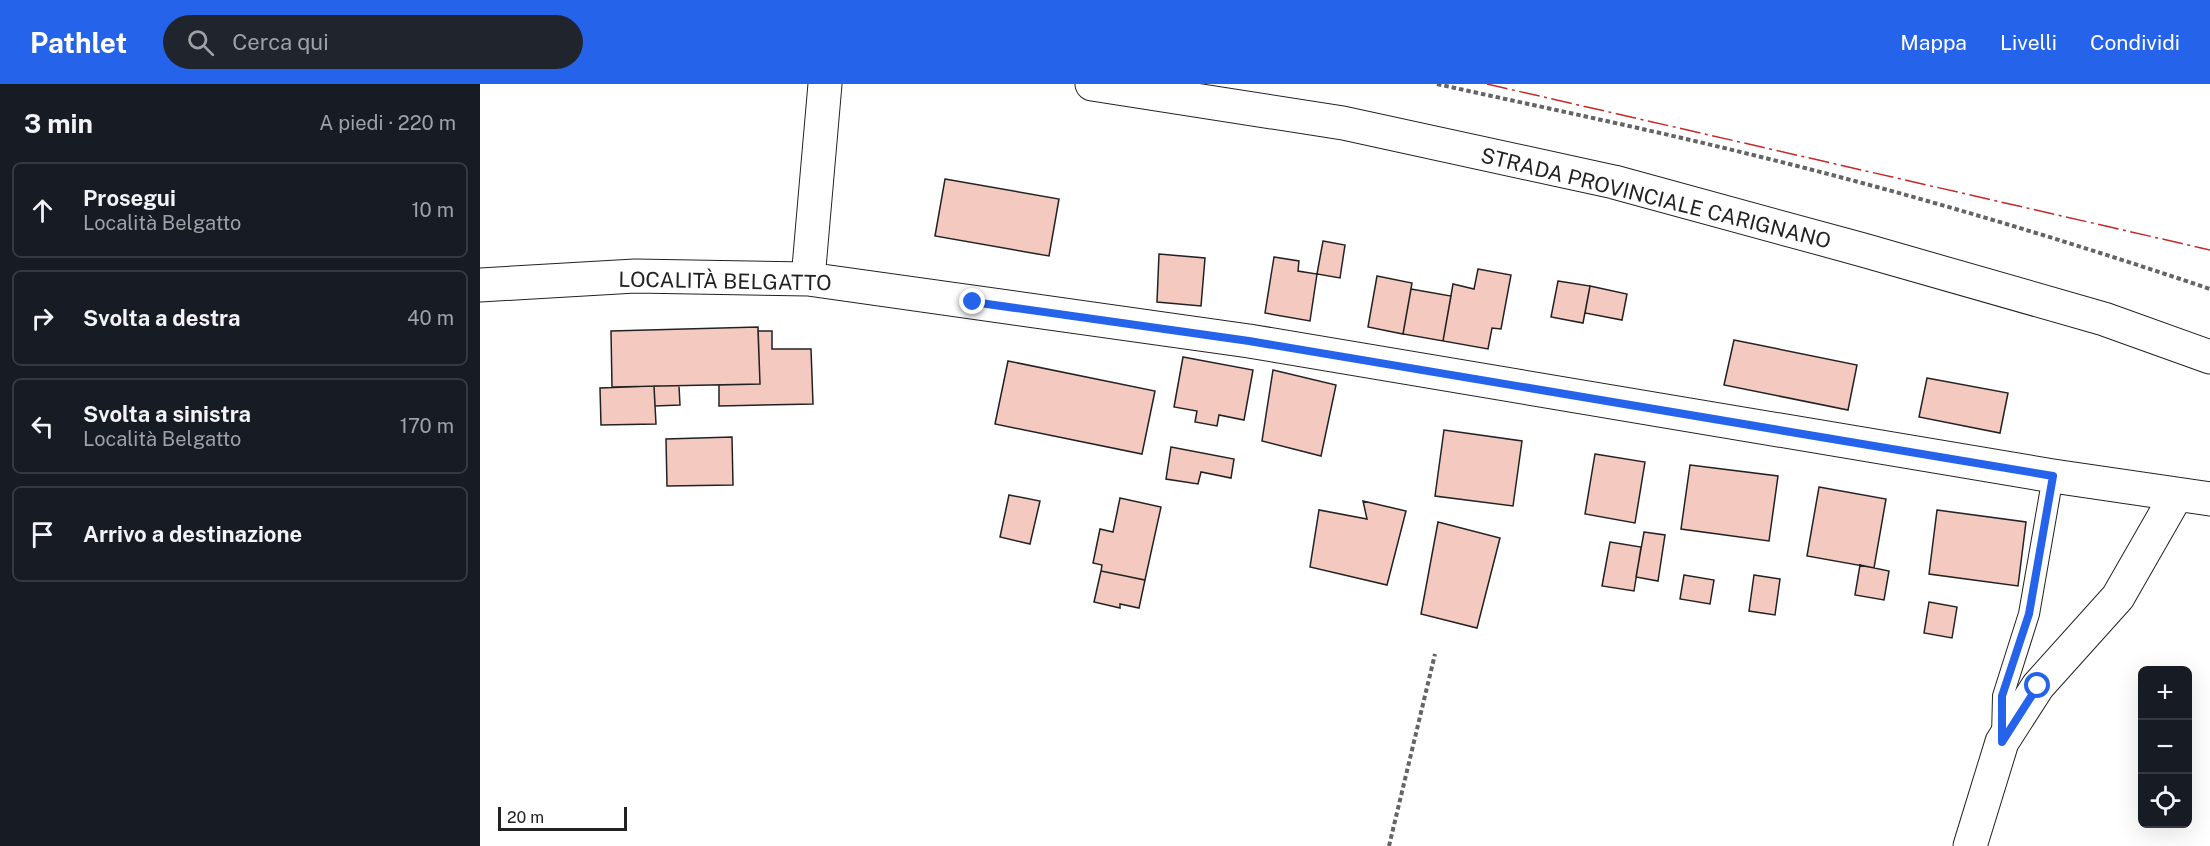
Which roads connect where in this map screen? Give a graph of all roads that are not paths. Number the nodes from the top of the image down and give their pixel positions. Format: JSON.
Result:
{"nodes":[{"id":1,"x":825,"y":84,"type":"edge"},
{"id":2,"x":1092,"y":84,"type":"edge"},
{"id":3,"x":808,"y":279,"type":"junction"},
{"id":4,"x":480,"y":285,"type":"edge"},
{"id":5,"x":2210,"y":357,"type":"edge"},
{"id":6,"x":2053,"y":476,"type":"junction"},
{"id":7,"x":2177,"y":494,"type":"junction"},
{"id":8,"x":2210,"y":499,"type":"edge"},
{"id":9,"x":2002,"y":742,"type":"junction"},
{"id":10,"x":1970,"y":846,"type":"edge"}],
"edges":[{"from":1,"to":3,"type":"street"},
{"from":2,"to":5,"type":"street","name":"STRADA PROVINCIALE CARIGNANO"},
{"from":3,"to":4,"type":"street","name":"LOCALITÀ BELGATTO"},
{"from":3,"to":6,"type":"street","name":"LOCALITÀ BELGATTO"},
{"from":6,"to":7,"type":"street","name":"LOCALITÀ BELGATTO"},
{"from":6,"to":9,"type":"lane"},
{"from":7,"to":8,"type":"street","name":"LOCALITÀ BELGATTO"},
{"from":7,"to":9,"type":"street"},
{"from":9,"to":10,"type":"street"}]}
